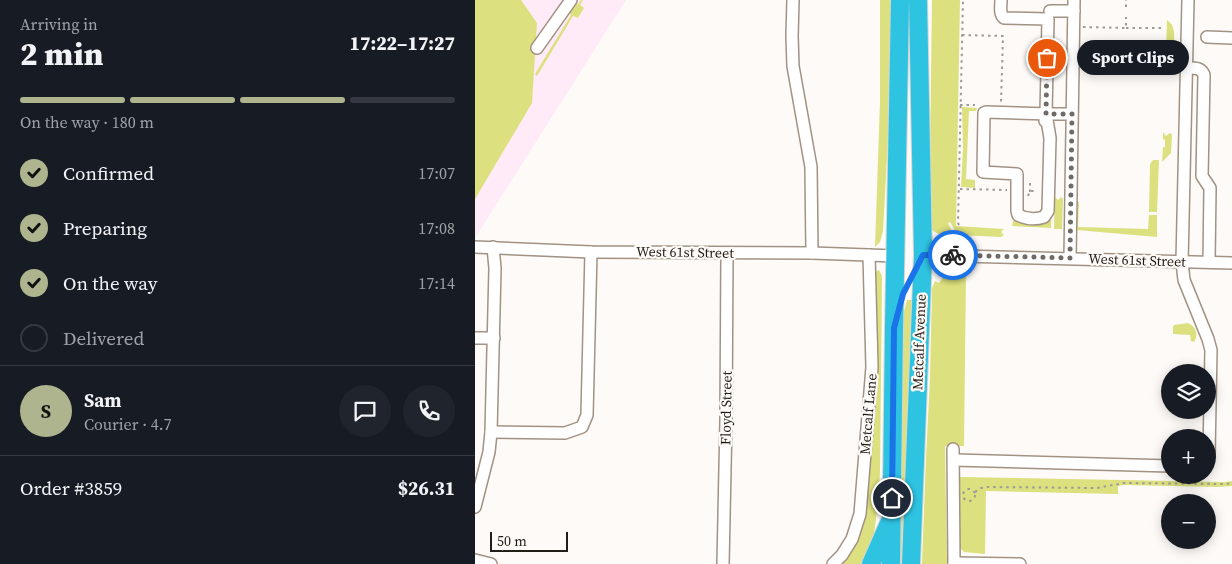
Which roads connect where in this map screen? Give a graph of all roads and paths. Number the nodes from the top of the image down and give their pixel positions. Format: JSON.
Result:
{"nodes":[{"id":1,"x":571,"y":0,"type":"edge"},
{"id":2,"x":793,"y":0,"type":"edge"},
{"id":3,"x":900,"y":0,"type":"edge"},
{"id":4,"x":918,"y":0,"type":"edge"},
{"id":5,"x":963,"y":0,"type":"edge"},
{"id":6,"x":996,"y":0,"type":"edge"},
{"id":7,"x":1001,"y":0,"type":"edge"},
{"id":8,"x":1127,"y":0,"type":"edge"},
{"id":9,"x":1188,"y":0,"type":"edge"},
{"id":10,"x":1074,"y":6,"type":"edge"},
{"id":11,"x":1126,"y":7,"type":"dead end"},
{"id":12,"x":1049,"y":14,"type":"edge"},
{"id":13,"x":1126,"y":18,"type":"dead end"},
{"id":14,"x":1080,"y":27,"type":"dead end"},
{"id":15,"x":1126,"y":28,"type":"junction"},
{"id":16,"x":1163,"y":28,"type":"dead end"},
{"id":17,"x":961,"y":35,"type":"junction"},
{"id":18,"x":1207,"y":37,"type":"dead end"},
{"id":19,"x":1232,"y":38,"type":"edge"},
{"id":20,"x":537,"y":48,"type":"dead end"},
{"id":21,"x":1186,"y":68,"type":"junction"},
{"id":22,"x":960,"y":105,"type":"junction"},
{"id":23,"x":977,"y":105,"type":"dead end"},
{"id":24,"x":1001,"y":106,"type":"dead end"},
{"id":25,"x":899,"y":110,"type":"junction"},
{"id":26,"x":1046,"y":114,"type":"junction"},
{"id":27,"x":1072,"y":114,"type":"junction"},
{"id":28,"x":1184,"y":176,"type":"junction"},
{"id":29,"x":1202,"y":176,"type":"junction"},
{"id":30,"x":1030,"y":180,"type":"dead end"},
{"id":31,"x":959,"y":189,"type":"junction"},
{"id":32,"x":1012,"y":190,"type":"dead end"},
{"id":33,"x":1030,"y":191,"type":"dead end"},
{"id":34,"x":959,"y":225,"type":"dead end"},
{"id":35,"x":475,"y":247,"type":"edge"},
{"id":36,"x":493,"y":248,"type":"junction"},
{"id":37,"x":591,"y":252,"type":"junction"},
{"id":38,"x":727,"y":253,"type":"junction"},
{"id":39,"x":812,"y":253,"type":"junction"},
{"id":40,"x":869,"y":255,"type":"junction"},
{"id":41,"x":923,"y":255,"type":"junction"},
{"id":42,"x":896,"y":256,"type":"junction"},
{"id":43,"x":1070,"y":258,"type":"junction"},
{"id":44,"x":1182,"y":262,"type":"junction"},
{"id":45,"x":1209,"y":262,"type":"junction"},
{"id":46,"x":1232,"y":263,"type":"edge"},
{"id":47,"x":894,"y":328,"type":"junction"},
{"id":48,"x":475,"y":338,"type":"edge"},
{"id":49,"x":494,"y":338,"type":"junction"},
{"id":50,"x":1209,"y":429,"type":"edge"},
{"id":51,"x":491,"y":432,"type":"junction"},
{"id":52,"x":1161,"y":466,"type":"edge"},
{"id":53,"x":1232,"y":483,"type":"edge"},
{"id":54,"x":975,"y":492,"type":"junction"},
{"id":55,"x":475,"y":507,"type":"edge"},
{"id":56,"x":892,"y":517,"type":"junction"},
{"id":57,"x":475,"y":560,"type":"edge"},
{"id":58,"x":491,"y":564,"type":"edge"},
{"id":59,"x":723,"y":564,"type":"edge"},
{"id":60,"x":833,"y":564,"type":"edge"},
{"id":61,"x":871,"y":564,"type":"edge"},
{"id":62,"x":891,"y":564,"type":"edge"},
{"id":63,"x":911,"y":564,"type":"edge"},
{"id":64,"x":954,"y":564,"type":"edge"},
{"id":65,"x":1021,"y":564,"type":"edge"}],
"edges":[{"from":1,"to":20,"type":"street"},
{"from":2,"to":39,"type":"street"},
{"from":3,"to":25,"type":"highway","name":"Metcalf Avenue"},
{"from":4,"to":41,"type":"highway","name":"Metcalf Avenue"},
{"from":5,"to":17,"type":"path"},
{"from":6,"to":12,"type":"street"},
{"from":7,"to":12,"type":"street"},
{"from":8,"to":11,"type":"path"},
{"from":9,"to":21,"type":"street"},
{"from":10,"to":12,"type":"street"},
{"from":10,"to":27,"type":"street"},
{"from":12,"to":26,"type":"street"},
{"from":13,"to":15,"type":"path"},
{"from":14,"to":15,"type":"path"},
{"from":15,"to":16,"type":"path"},
{"from":17,"to":22,"type":"path"},
{"from":17,"to":24,"type":"path"},
{"from":18,"to":19,"type":"street"},
{"from":21,"to":28,"type":"street"},
{"from":21,"to":29,"type":"street"},
{"from":22,"to":23,"type":"path"},
{"from":22,"to":31,"type":"path"},
{"from":25,"to":41,"type":"highway"},
{"from":25,"to":42,"type":"highway","name":"Metcalf Avenue"},
{"from":26,"to":26,"type":"street"},
{"from":26,"to":27,"type":"street"},
{"from":27,"to":43,"type":"street"},
{"from":28,"to":29,"type":"street"},
{"from":28,"to":44,"type":"street"},
{"from":29,"to":45,"type":"street"},
{"from":30,"to":33,"type":"path"},
{"from":31,"to":32,"type":"path"},
{"from":31,"to":34,"type":"path"},
{"from":35,"to":36,"type":"street","name":"West 61st Street"},
{"from":36,"to":37,"type":"street","name":"West 61st Street"},
{"from":36,"to":49,"type":"street"},
{"from":37,"to":38,"type":"street","name":"West 61st Street"},
{"from":37,"to":51,"type":"street"},
{"from":38,"to":39,"type":"street","name":"West 61st Street"},
{"from":38,"to":59,"type":"street","name":"Floyd Street"},
{"from":39,"to":40,"type":"street","name":"West 61st Street"},
{"from":40,"to":42,"type":"street","name":"West 61st Street"},
{"from":40,"to":60,"type":"street","name":"Metcalf Lane"},
{"from":41,"to":43,"type":"street","name":"West 61st Street"},
{"from":41,"to":47,"type":"highway"},
{"from":41,"to":63,"type":"highway","name":"Metcalf Avenue"},
{"from":42,"to":47,"type":"highway","name":"Metcalf Avenue"},
{"from":43,"to":44,"type":"street","name":"West 61st Street"},
{"from":44,"to":45,"type":"street","name":"West 61st Street"},
{"from":44,"to":50,"type":"street"},
{"from":45,"to":46,"type":"street","name":"West 61st Street"},
{"from":47,"to":56,"type":"highway","name":"Metcalf Avenue"},
{"from":48,"to":49,"type":"street"},
{"from":49,"to":51,"type":"street"},
{"from":51,"to":55,"type":"street"},
{"from":52,"to":64,"type":"street"},
{"from":53,"to":54,"type":"path"},
{"from":54,"to":54,"type":"path"},
{"from":56,"to":61,"type":"highway"},
{"from":56,"to":62,"type":"highway","name":"Metcalf Avenue"},
{"from":57,"to":58,"type":"street"},
{"from":64,"to":65,"type":"street"}]}
